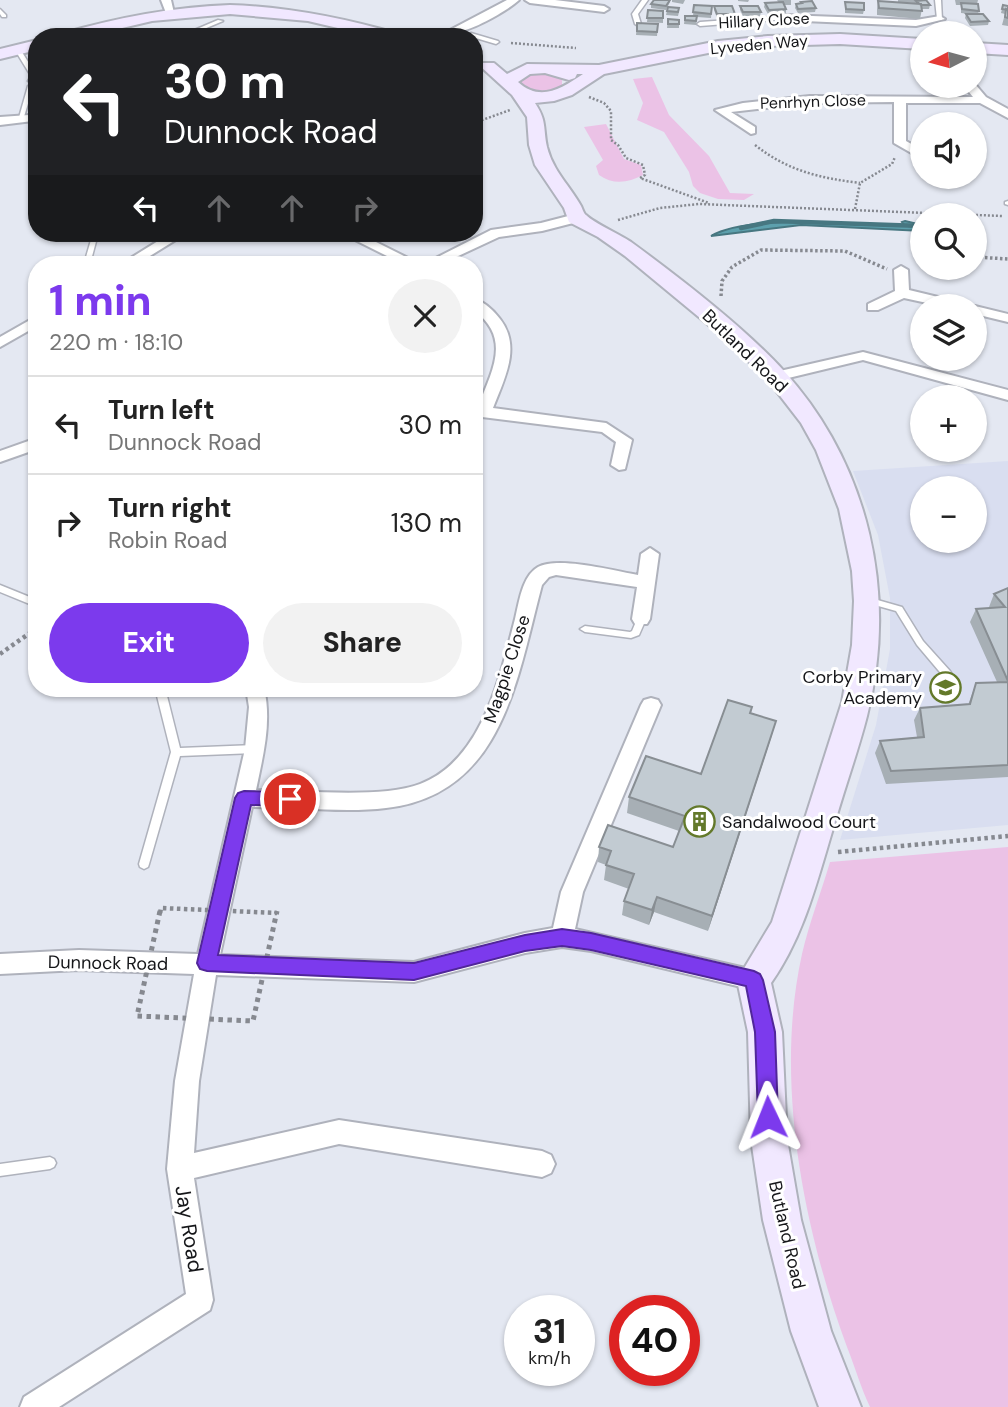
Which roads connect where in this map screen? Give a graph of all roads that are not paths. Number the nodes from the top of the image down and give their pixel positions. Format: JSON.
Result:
{"nodes":[{"id":1,"x":514,"y":0,"type":"edge"},
{"id":2,"x":530,"y":0,"type":"edge"},
{"id":3,"x":645,"y":0,"type":"edge"},
{"id":4,"x":938,"y":0,"type":"edge"},
{"id":5,"x":605,"y":5,"type":"edge"},
{"id":6,"x":168,"y":6,"type":"edge"},
{"id":7,"x":786,"y":18,"type":"joint"},
{"id":8,"x":940,"y":19,"type":"joint"},
{"id":9,"x":220,"y":21,"type":"dead end"},
{"id":10,"x":601,"y":22,"type":"dead end"},
{"id":11,"x":638,"y":24,"type":"edge"},
{"id":12,"x":700,"y":24,"type":"edge"},
{"id":13,"x":93,"y":28,"type":"edge"},
{"id":14,"x":202,"y":28,"type":"edge"},
{"id":15,"x":364,"y":28,"type":"edge"},
{"id":16,"x":454,"y":28,"type":"edge"},
{"id":17,"x":483,"y":38,"type":"edge"},
{"id":18,"x":496,"y":42,"type":"road end"},
{"id":19,"x":910,"y":43,"type":"edge"},
{"id":20,"x":28,"y":47,"type":"edge"},
{"id":21,"x":987,"y":49,"type":"edge"},
{"id":22,"x":18,"y":50,"type":"junction"},
{"id":23,"x":1008,"y":50,"type":"edge"},
{"id":24,"x":0,"y":54,"type":"edge"},
{"id":25,"x":483,"y":64,"type":"edge"},
{"id":26,"x":28,"y":66,"type":"edge"},
{"id":27,"x":483,"y":66,"type":"edge"},
{"id":28,"x":534,"y":69,"type":"junction"},
{"id":29,"x":553,"y":69,"type":"junction"},
{"id":30,"x":599,"y":70,"type":"junction"},
{"id":31,"x":572,"y":92,"type":"junction"},
{"id":32,"x":516,"y":95,"type":"junction"},
{"id":33,"x":900,"y":99,"type":"junction"},
{"id":34,"x":982,"y":99,"type":"joint"},
{"id":35,"x":28,"y":102,"type":"edge"},
{"id":36,"x":1008,"y":114,"type":"edge"},
{"id":37,"x":536,"y":117,"type":"junction"},
{"id":38,"x":25,"y":119,"type":"joint"},
{"id":39,"x":0,"y":121,"type":"edge"},
{"id":40,"x":751,"y":130,"type":"road end"},
{"id":41,"x":910,"y":148,"type":"edge"},
{"id":42,"x":586,"y":222,"type":"junction"},
{"id":43,"x":483,"y":239,"type":"edge"},
{"id":44,"x":165,"y":242,"type":"edge"},
{"id":45,"x":367,"y":242,"type":"edge"},
{"id":46,"x":477,"y":242,"type":"edge"},
{"id":47,"x":141,"y":256,"type":"edge"},
{"id":48,"x":396,"y":256,"type":"edge"},
{"id":49,"x":448,"y":256,"type":"edge"},
{"id":50,"x":901,"y":270,"type":"road end"},
{"id":51,"x":902,"y":293,"type":"junction"},
{"id":52,"x":910,"y":295,"type":"edge"},
{"id":53,"x":873,"y":307,"type":"dead end"},
{"id":54,"x":483,"y":308,"type":"edge"},
{"id":55,"x":987,"y":313,"type":"edge"},
{"id":56,"x":1008,"y":318,"type":"edge"},
{"id":57,"x":28,"y":326,"type":"edge"},
{"id":58,"x":0,"y":343,"type":"edge"},
{"id":59,"x":776,"y":376,"type":"junction"},
{"id":60,"x":1008,"y":395,"type":"edge"},
{"id":61,"x":483,"y":403,"type":"edge"},
{"id":62,"x":483,"y":413,"type":"edge"},
{"id":63,"x":28,"y":446,"type":"edge"},
{"id":64,"x":0,"y":457,"type":"edge"},
{"id":65,"x":619,"y":465,"type":"dead end"},
{"id":66,"x":650,"y":554,"type":"dead end"},
{"id":67,"x":646,"y":582,"type":"junction"},
{"id":68,"x":0,"y":588,"type":"edge"},
{"id":69,"x":28,"y":600,"type":"edge"},
{"id":70,"x":867,"y":600,"type":"junction"},
{"id":71,"x":641,"y":619,"type":"joint"},
{"id":72,"x":585,"y":628,"type":"dead end"},
{"id":73,"x":947,"y":674,"type":"dead end"},
{"id":74,"x":162,"y":697,"type":"edge"},
{"id":75,"x":257,"y":697,"type":"edge"},
{"id":76,"x":651,"y":705,"type":"dead end"},
{"id":77,"x":255,"y":749,"type":"junction"},
{"id":78,"x":177,"y":752,"type":"junction"},
{"id":79,"x":244,"y":798,"type":"junction"},
{"id":80,"x":144,"y":864,"type":"dead end"},
{"id":81,"x":562,"y":937,"type":"junction"},
{"id":82,"x":207,"y":963,"type":"junction"},
{"id":83,"x":0,"y":964,"type":"edge"},
{"id":84,"x":754,"y":980,"type":"junction"},
{"id":85,"x":50,"y":1163,"type":"dead end"},
{"id":86,"x":542,"y":1164,"type":"dead end"},
{"id":87,"x":180,"y":1169,"type":"junction"},
{"id":88,"x":0,"y":1170,"type":"edge"},
{"id":89,"x":34,"y":1407,"type":"edge"},
{"id":90,"x":840,"y":1407,"type":"edge"}],
"edges":[{"from":1,"to":16,"type":"street"},
{"from":2,"to":5,"type":"street"},
{"from":3,"to":11,"type":"lane"},
{"from":4,"to":8,"type":"lane"},
{"from":5,"to":10,"type":"street"},
{"from":6,"to":13,"type":"street"},
{"from":6,"to":15,"type":"street"},
{"from":7,"to":8,"type":"street","name":"Hillary Close"},
{"from":7,"to":12,"type":"lane","name":"Hillary Close"},
{"from":9,"to":14,"type":"lane"},
{"from":17,"to":18,"type":"lane"},
{"from":19,"to":30,"type":"street","name":"Lyveden Way"},
{"from":20,"to":22,"type":"street"},
{"from":21,"to":23,"type":"street"},
{"from":22,"to":24,"type":"street"},
{"from":22,"to":26,"type":"lane"},
{"from":25,"to":28,"type":"street"},
{"from":27,"to":32,"type":"street"},
{"from":28,"to":29,"type":"street","name":"Lyveden Way"},
{"from":28,"to":32,"type":"street"},
{"from":29,"to":30,"type":"street","name":"Lyveden Way"},
{"from":29,"to":31,"type":"street"},
{"from":30,"to":31,"type":"street","name":"Lyveden Way"},
{"from":31,"to":32,"type":"street"},
{"from":31,"to":37,"type":"street"},
{"from":32,"to":37,"type":"street","name":"Butland Road"},
{"from":33,"to":34,"type":"street","name":"Penrhyn Close"},
{"from":33,"to":40,"type":"street","name":"Penrhyn Close"},
{"from":33,"to":41,"type":"street"},
{"from":34,"to":36,"type":"street"},
{"from":35,"to":38,"type":"lane"},
{"from":37,"to":42,"type":"street","name":"Butland Road"},
{"from":38,"to":39,"type":"street"},
{"from":42,"to":43,"type":"street"},
{"from":42,"to":59,"type":"street","name":"Butland Road"},
{"from":44,"to":47,"type":"street"},
{"from":45,"to":48,"type":"street"},
{"from":46,"to":49,"type":"street"},
{"from":50,"to":51,"type":"street"},
{"from":51,"to":52,"type":"street"},
{"from":51,"to":53,"type":"street"},
{"from":54,"to":61,"type":"street"},
{"from":55,"to":56,"type":"street"},
{"from":57,"to":58,"type":"street"},
{"from":59,"to":60,"type":"street"},
{"from":59,"to":70,"type":"street","name":"Butland Road"},
{"from":62,"to":65,"type":"street"},
{"from":63,"to":64,"type":"street"},
{"from":66,"to":67,"type":"street"},
{"from":67,"to":71,"type":"street"},
{"from":67,"to":79,"type":"street","name":"Magpie Close"},
{"from":68,"to":69,"type":"lane"},
{"from":70,"to":73,"type":"lane"},
{"from":70,"to":84,"type":"street","name":"Butland Road"},
{"from":71,"to":72,"type":"lane"},
{"from":74,"to":78,"type":"lane"},
{"from":75,"to":77,"type":"street","name":"Jay Road"},
{"from":76,"to":81,"type":"street"},
{"from":77,"to":78,"type":"lane"},
{"from":77,"to":79,"type":"street","name":"Jay Road"},
{"from":78,"to":80,"type":"lane"},
{"from":79,"to":82,"type":"street","name":"Jay Road"},
{"from":81,"to":82,"type":"street","name":"Dunnock Road"},
{"from":81,"to":84,"type":"street","name":"Dunnock Road"},
{"from":82,"to":83,"type":"street","name":"Dunnock Road"},
{"from":82,"to":87,"type":"street","name":"Jay Road"},
{"from":84,"to":90,"type":"street","name":"Butland Road"},
{"from":85,"to":88,"type":"lane"},
{"from":86,"to":87,"type":"street"},
{"from":87,"to":89,"type":"street","name":"Jay Road"}]}
